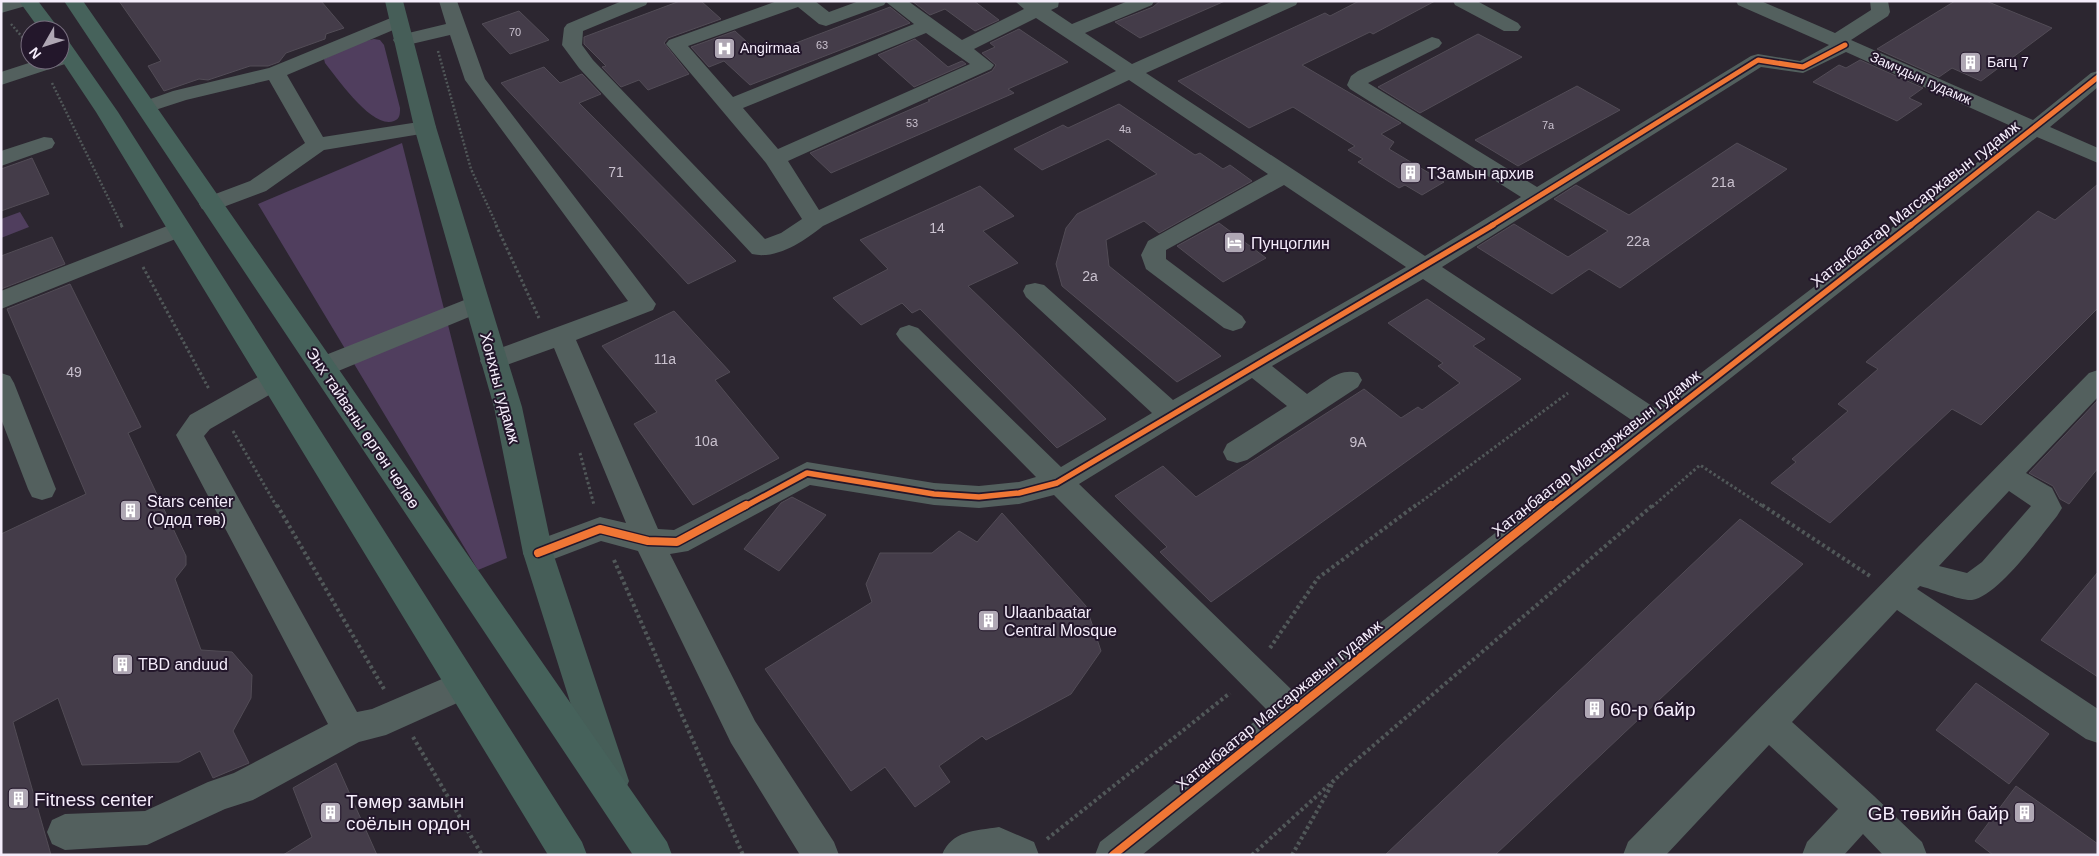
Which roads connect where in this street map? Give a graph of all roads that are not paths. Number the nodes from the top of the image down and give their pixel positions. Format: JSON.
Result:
{"nodes":[{"id":1,"x":22,"y":1,"type":"edge"},
{"id":2,"x":28,"y":1,"type":"edge"},
{"id":3,"x":73,"y":1,"type":"edge"},
{"id":4,"x":448,"y":1,"type":"edge"},
{"id":5,"x":640,"y":1,"type":"edge"},
{"id":6,"x":796,"y":1,"type":"edge"},
{"id":7,"x":803,"y":1,"type":"edge"},
{"id":8,"x":877,"y":1,"type":"edge"},
{"id":9,"x":895,"y":1,"type":"edge"},
{"id":10,"x":1145,"y":1,"type":"edge"},
{"id":11,"x":1289,"y":1,"type":"edge"},
{"id":12,"x":1462,"y":1,"type":"edge"},
{"id":13,"x":1745,"y":1,"type":"edge"},
{"id":14,"x":1879,"y":3,"type":"edge"},
{"id":15,"x":1039,"y":4,"type":"edge"},
{"id":16,"x":4,"y":13,"type":"edge"},
{"id":17,"x":42,"y":20,"type":"edge"},
{"id":18,"x":398,"y":21,"type":"edge"},
{"id":19,"x":928,"y":25,"type":"junction"},
{"id":20,"x":1511,"y":27,"type":"dead end"},
{"id":21,"x":455,"y":28,"type":"junction"},
{"id":22,"x":1070,"y":32,"type":"junction"},
{"id":23,"x":1432,"y":43,"type":"dead end"},
{"id":24,"x":1841,"y":43,"type":"junction"},
{"id":25,"x":961,"y":48,"type":"junction"},
{"id":26,"x":24,"y":70,"type":"edge"},
{"id":27,"x":67,"y":70,"type":"edge"},
{"id":28,"x":1128,"y":72,"type":"junction"},
{"id":29,"x":275,"y":73,"type":"junction"},
{"id":30,"x":2098,"y":77,"type":"edge"},
{"id":31,"x":1,"y":79,"type":"edge"},
{"id":32,"x":730,"y":106,"type":"junction"},
{"id":33,"x":146,"y":107,"type":"junction"},
{"id":34,"x":425,"y":127,"type":"junction"},
{"id":35,"x":2036,"y":128,"type":"junction"},
{"id":36,"x":44,"y":144,"type":"dead end"},
{"id":37,"x":317,"y":145,"type":"junction"},
{"id":38,"x":2098,"y":156,"type":"edge"},
{"id":39,"x":1,"y":159,"type":"edge"},
{"id":40,"x":775,"y":159,"type":"junction"},
{"id":41,"x":1284,"y":176,"type":"junction"},
{"id":42,"x":1537,"y":197,"type":"junction"},
{"id":43,"x":210,"y":204,"type":"junction"},
{"id":44,"x":814,"y":221,"type":"junction"},
{"id":45,"x":180,"y":229,"type":"junction"},
{"id":46,"x":1424,"y":268,"type":"junction"},
{"id":47,"x":1035,"y":291,"type":"dead end"},
{"id":48,"x":1,"y":301,"type":"edge"},
{"id":49,"x":477,"y":304,"type":"junction"},
{"id":50,"x":1233,"y":322,"type":"dead end"},
{"id":51,"x":909,"y":334,"type":"dead end"},
{"id":52,"x":560,"y":335,"type":"junction"},
{"id":53,"x":493,"y":361,"type":"junction"},
{"id":54,"x":1253,"y":365,"type":"junction"},
{"id":55,"x":322,"y":367,"type":"junction"},
{"id":56,"x":274,"y":380,"type":"junction"},
{"id":57,"x":1349,"y":380,"type":"dead end"},
{"id":58,"x":2098,"y":380,"type":"edge"},
{"id":59,"x":1,"y":383,"type":"edge"},
{"id":60,"x":1306,"y":407,"type":"junction"},
{"id":61,"x":1172,"y":415,"type":"junction"},
{"id":62,"x":1656,"y":422,"type":"junction"},
{"id":63,"x":1237,"y":452,"type":"dead end"},
{"id":64,"x":2006,"y":476,"type":"junction"},
{"id":65,"x":1057,"y":483,"type":"junction"},
{"id":66,"x":42,"y":489,"type":"dead end"},
{"id":67,"x":648,"y":541,"type":"junction"},
{"id":68,"x":538,"y":553,"type":"junction"},
{"id":69,"x":1906,"y":582,"type":"junction"},
{"id":70,"x":463,"y":685,"type":"junction"},
{"id":71,"x":1292,"y":713,"type":"junction"},
{"id":72,"x":1769,"y":723,"type":"junction"},
{"id":73,"x":353,"y":728,"type":"junction"},
{"id":74,"x":2098,"y":728,"type":"edge"},
{"id":75,"x":618,"y":802,"type":"junction"},
{"id":76,"x":1862,"y":808,"type":"junction"},
{"id":77,"x":65,"y":832,"type":"dead end"},
{"id":78,"x":1030,"y":850,"type":"edge"},
{"id":79,"x":569,"y":855,"type":"edge"},
{"id":80,"x":654,"y":855,"type":"edge"},
{"id":81,"x":821,"y":855,"type":"edge"},
{"id":82,"x":960,"y":855,"type":"edge"},
{"id":83,"x":1113,"y":855,"type":"edge"},
{"id":84,"x":1641,"y":855,"type":"edge"},
{"id":85,"x":1820,"y":855,"type":"edge"},
{"id":86,"x":1909,"y":855,"type":"edge"}],
"edges":[{"from":1,"to":16,"type":"street"},
{"from":2,"to":17,"type":"highway"},
{"from":3,"to":33,"type":"highway","name":"Энх тайваны өргөн чөлөө"},
{"from":4,"to":21,"type":"street"},
{"from":5,"to":44,"type":"street"},
{"from":6,"to":32,"type":"street"},
{"from":7,"to":8,"type":"street"},
{"from":9,"to":19,"type":"street"},
{"from":10,"to":22,"type":"street"},
{"from":11,"to":28,"type":"street"},
{"from":12,"to":20,"type":"street"},
{"from":13,"to":24,"type":"street","name":"Замчдын гудамж"},
{"from":14,"to":24,"type":"street"},
{"from":15,"to":22,"type":"street"},
{"from":15,"to":25,"type":"street"},
{"from":18,"to":21,"type":"street"},
{"from":18,"to":29,"type":"street"},
{"from":18,"to":34,"type":"main road","name":"Хонхны гудамж"},
{"from":19,"to":25,"type":"street"},
{"from":19,"to":32,"type":"street"},
{"from":21,"to":52,"type":"street"},
{"from":22,"to":28,"type":"street"},
{"from":23,"to":42,"type":"street"},
{"from":24,"to":35,"type":"street","name":"Замчдын гудамж"},
{"from":24,"to":42,"type":"street"},
{"from":25,"to":40,"type":"street"},
{"from":26,"to":31,"type":"street"},
{"from":27,"to":45,"type":"highway"},
{"from":28,"to":41,"type":"street"},
{"from":28,"to":44,"type":"street"},
{"from":29,"to":33,"type":"street"},
{"from":29,"to":37,"type":"street"},
{"from":30,"to":35,"type":"street","name":"Хатанбаатар Магсаржавын гудамж"},
{"from":32,"to":40,"type":"street"},
{"from":33,"to":43,"type":"highway","name":"Энх тайваны өргөн чөлөө"},
{"from":34,"to":37,"type":"street"},
{"from":34,"to":49,"type":"main road","name":"Хонхны гудамж"},
{"from":35,"to":38,"type":"street","name":"Замчдын гудамж"},
{"from":35,"to":62,"type":"street","name":"Хатанбаатар Магсаржавын гудамж"},
{"from":36,"to":39,"type":"street"},
{"from":37,"to":43,"type":"street"},
{"from":40,"to":44,"type":"street"},
{"from":41,"to":46,"type":"street"},
{"from":41,"to":50,"type":"street"},
{"from":42,"to":46,"type":"street"},
{"from":43,"to":55,"type":"highway","name":"Энх тайваны өргөн чөлөө"},
{"from":45,"to":48,"type":"street"},
{"from":45,"to":56,"type":"highway"},
{"from":46,"to":54,"type":"street"},
{"from":46,"to":62,"type":"street"},
{"from":47,"to":61,"type":"street"},
{"from":49,"to":53,"type":"main road","name":"Хонхны гудамж"},
{"from":49,"to":55,"type":"street"},
{"from":51,"to":65,"type":"street"},
{"from":52,"to":53,"type":"street"},
{"from":52,"to":67,"type":"street"},
{"from":53,"to":68,"type":"main road","name":"Хонхны гудамж"},
{"from":54,"to":60,"type":"street"},
{"from":54,"to":61,"type":"street"},
{"from":55,"to":75,"type":"highway","name":"Энх тайваны өргөн чөлөө"},
{"from":56,"to":70,"type":"highway"},
{"from":56,"to":73,"type":"street"},
{"from":57,"to":60,"type":"street"},
{"from":58,"to":64,"type":"street"},
{"from":59,"to":66,"type":"street"},
{"from":60,"to":63,"type":"street"},
{"from":61,"to":65,"type":"street"},
{"from":62,"to":71,"type":"street","name":"Хатанбаатар Магсаржавын гудамж"},
{"from":64,"to":69,"type":"street"},
{"from":64,"to":69,"type":"street"},
{"from":65,"to":67,"type":"street"},
{"from":65,"to":71,"type":"street"},
{"from":67,"to":68,"type":"street"},
{"from":67,"to":81,"type":"street"},
{"from":68,"to":75,"type":"main road","name":"Хонхны гудамж"},
{"from":69,"to":72,"type":"street"},
{"from":69,"to":74,"type":"street"},
{"from":70,"to":73,"type":"street"},
{"from":70,"to":79,"type":"highway"},
{"from":71,"to":83,"type":"street","name":"Хатанбаатар Магсаржавын гудамж"},
{"from":72,"to":76,"type":"street"},
{"from":72,"to":84,"type":"street"},
{"from":73,"to":77,"type":"street"},
{"from":75,"to":80,"type":"highway","name":"Энх тайваны өргөн чөлөө"},
{"from":76,"to":85,"type":"street"},
{"from":76,"to":86,"type":"street"},
{"from":78,"to":82,"type":"street"}]}
